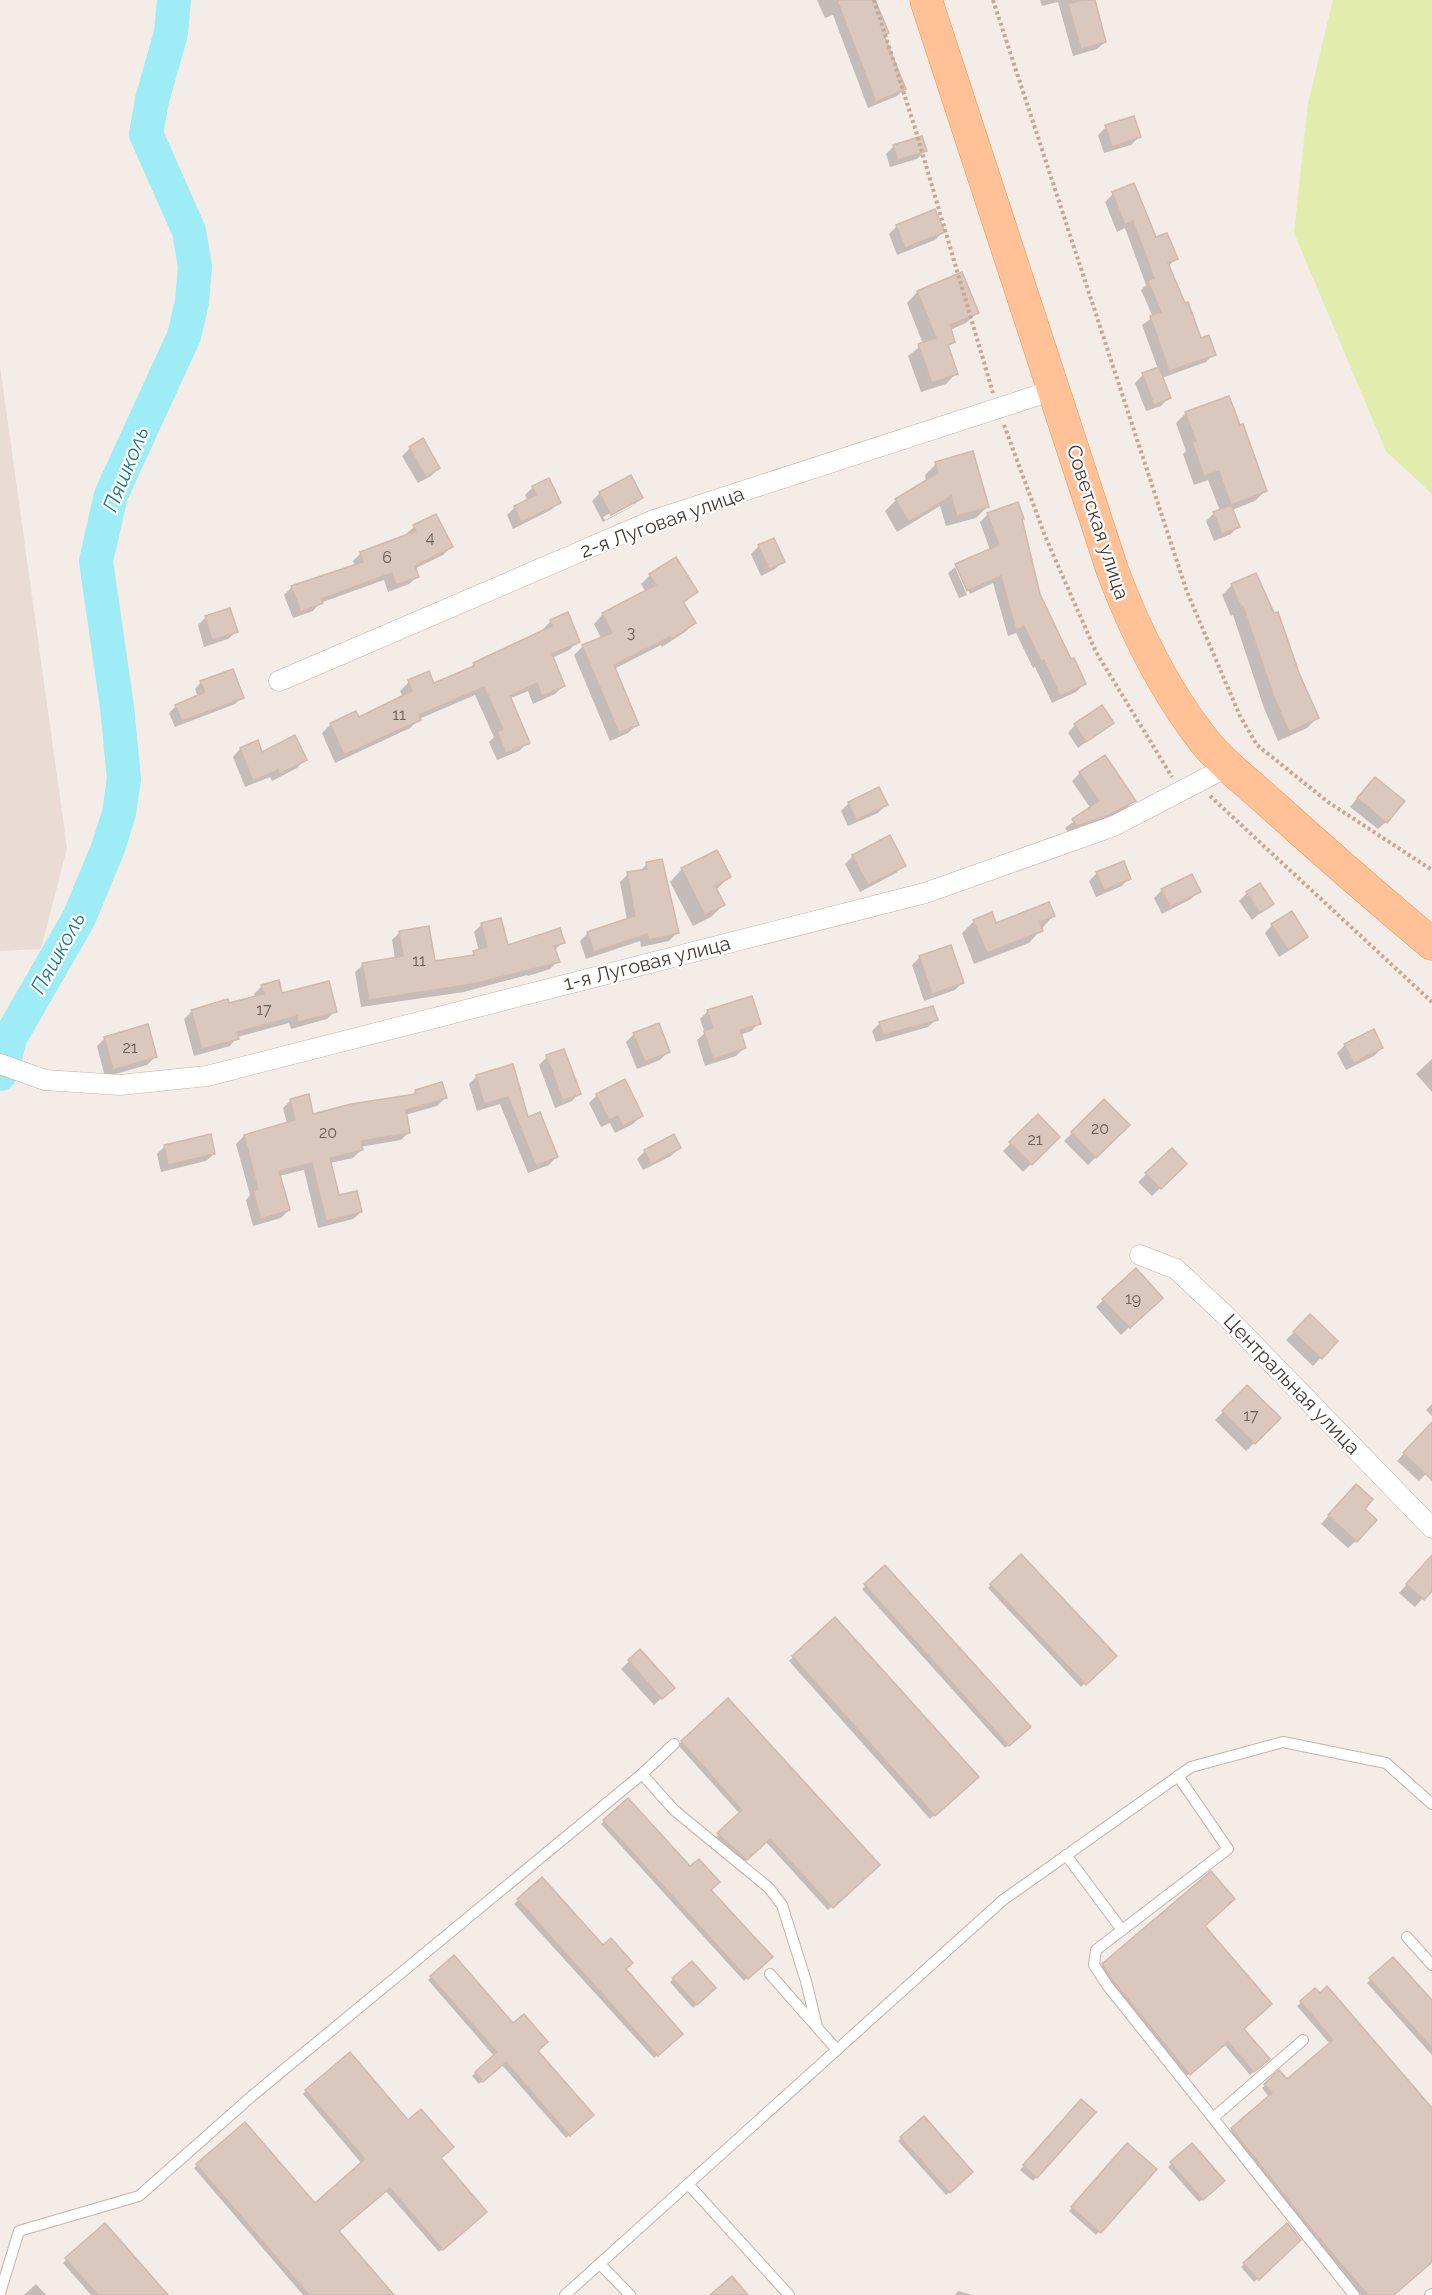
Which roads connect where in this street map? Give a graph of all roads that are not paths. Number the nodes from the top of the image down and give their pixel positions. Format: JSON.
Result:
{"nodes":[{"id":1,"x":926,"y":0,"type":"edge"},
{"id":2,"x":1054,"y":390,"type":"junction"},
{"id":3,"x":279,"y":681,"type":"dead end"},
{"id":4,"x":1229,"y":766,"type":"junction"},
{"id":5,"x":1432,"y":944,"type":"edge"},
{"id":6,"x":0,"y":1064,"type":"edge"},
{"id":7,"x":1140,"y":1255,"type":"dead end"},
{"id":8,"x":1432,"y":1528,"type":"edge"},
{"id":9,"x":674,"y":1744,"type":"dead end"},
{"id":10,"x":642,"y":1774,"type":"junction"},
{"id":11,"x":1178,"y":1776,"type":"junction"},
{"id":12,"x":1432,"y":1804,"type":"edge"},
{"id":13,"x":1066,"y":1855,"type":"junction"},
{"id":14,"x":1122,"y":1930,"type":"junction"},
{"id":15,"x":1407,"y":1937,"type":"dead end"},
{"id":16,"x":1432,"y":1965,"type":"edge"},
{"id":17,"x":770,"y":1974,"type":"dead end"},
{"id":18,"x":817,"y":2027,"type":"junction"},
{"id":19,"x":1303,"y":2040,"type":"dead end"},
{"id":20,"x":837,"y":2050,"type":"junction"},
{"id":21,"x":1213,"y":2118,"type":"junction"},
{"id":22,"x":688,"y":2184,"type":"junction"},
{"id":23,"x":600,"y":2264,"type":"junction"},
{"id":24,"x":0,"y":2293,"type":"edge"},
{"id":25,"x":565,"y":2295,"type":"edge"},
{"id":26,"x":630,"y":2295,"type":"edge"},
{"id":27,"x":789,"y":2295,"type":"edge"},
{"id":28,"x":1354,"y":2295,"type":"edge"}],
"edges":[{"from":1,"to":2,"type":"main road","name":"Советская улица"},
{"from":2,"to":3,"type":"street","name":"2-я Луговая улица"},
{"from":2,"to":4,"type":"main road","name":"Советская улица"},
{"from":4,"to":5,"type":"main road","name":"Советская улица"},
{"from":4,"to":6,"type":"street","name":"1-я Луговая улица"},
{"from":7,"to":8,"type":"street","name":"Центральная улица"},
{"from":9,"to":10,"type":"lane"},
{"from":10,"to":18,"type":"lane"},
{"from":10,"to":24,"type":"lane"},
{"from":11,"to":12,"type":"lane"},
{"from":11,"to":13,"type":"lane"},
{"from":11,"to":14,"type":"lane"},
{"from":13,"to":14,"type":"lane"},
{"from":13,"to":20,"type":"lane"},
{"from":14,"to":21,"type":"lane"},
{"from":15,"to":16,"type":"lane"},
{"from":17,"to":18,"type":"lane"},
{"from":18,"to":20,"type":"lane"},
{"from":19,"to":21,"type":"lane"},
{"from":20,"to":22,"type":"lane"},
{"from":21,"to":28,"type":"lane"},
{"from":22,"to":23,"type":"lane"},
{"from":22,"to":27,"type":"lane"},
{"from":23,"to":25,"type":"lane"},
{"from":23,"to":26,"type":"lane"}]}
